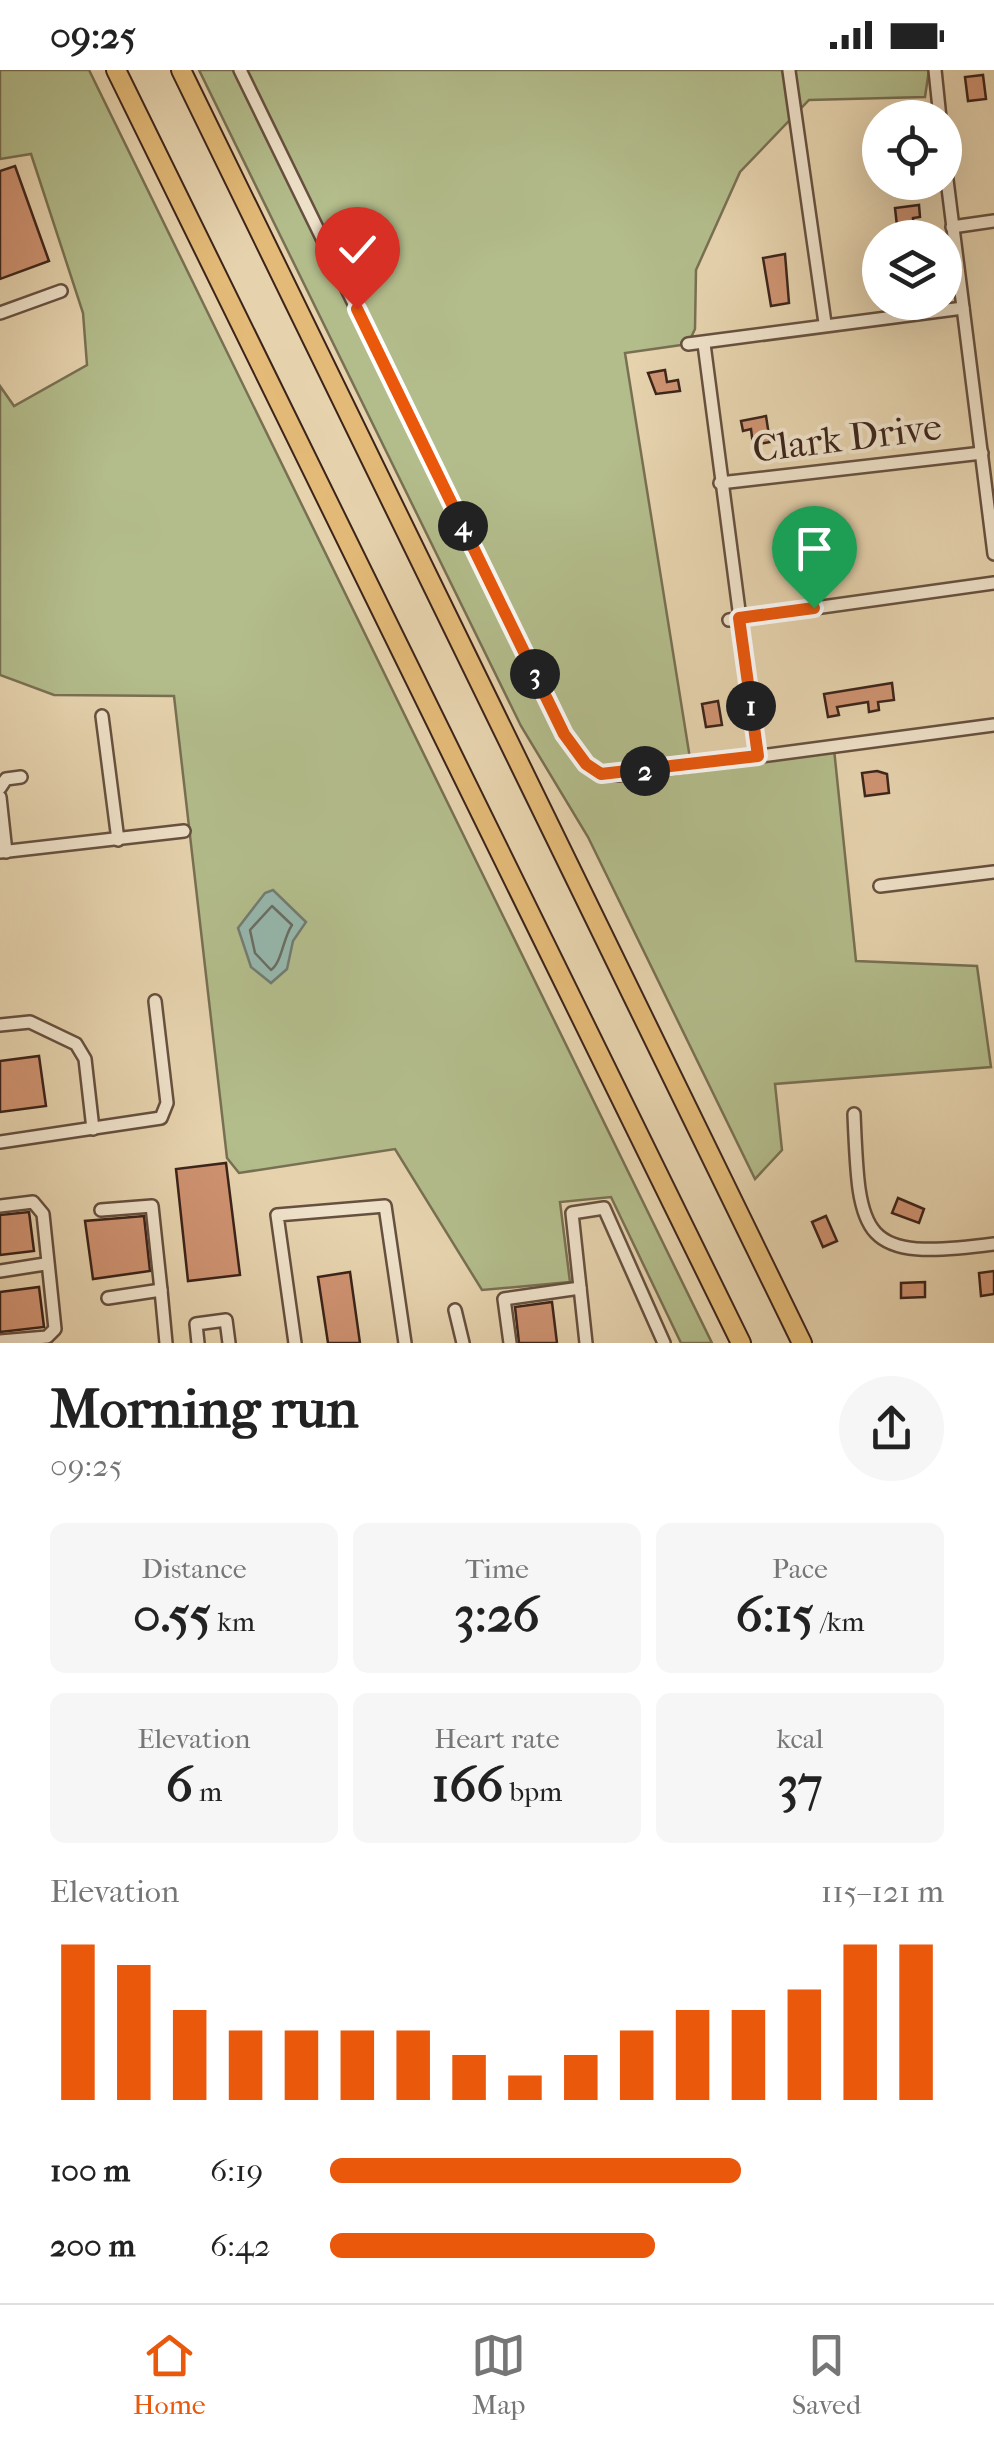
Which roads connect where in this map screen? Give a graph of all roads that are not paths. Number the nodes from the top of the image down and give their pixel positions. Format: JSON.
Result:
{"nodes":[{"id":1,"x":106,"y":70,"type":"edge"},
{"id":2,"x":116,"y":70,"type":"edge"},
{"id":3,"x":183,"y":70,"type":"edge"},
{"id":4,"x":240,"y":70,"type":"edge"},
{"id":5,"x":935,"y":70,"type":"edge"},
{"id":6,"x":789,"y":71,"type":"edge"},
{"id":7,"x":938,"y":100,"type":"edge"},
{"id":8,"x":182,"y":203,"type":"junction"},
{"id":9,"x":994,"y":221,"type":"edge"},
{"id":10,"x":962,"y":226,"type":"edge"},
{"id":11,"x":61,"y":291,"type":"dead end"},
{"id":12,"x":962,"y":301,"type":"edge"},
{"id":13,"x":963,"y":308,"type":"junction"},
{"id":14,"x":0,"y":313,"type":"edge"},
{"id":15,"x":824,"y":324,"type":"junction"},
{"id":16,"x":688,"y":344,"type":"dead end"},
{"id":17,"x":704,"y":344,"type":"junction"},
{"id":18,"x":982,"y":453,"type":"junction"},
{"id":19,"x":720,"y":483,"type":"junction"},
{"id":20,"x":992,"y":527,"type":"edge"},
{"id":21,"x":994,"y":554,"type":"edge"},
{"id":22,"x":994,"y":584,"type":"edge"},
{"id":23,"x":734,"y":619,"type":"junction"},
{"id":24,"x":102,"y":716,"type":"dead end"},
{"id":25,"x":994,"y":725,"type":"edge"},
{"id":26,"x":758,"y":756,"type":"junction"},
{"id":27,"x":21,"y":777,"type":"dead end"},
{"id":28,"x":0,"y":788,"type":"edge"},
{"id":29,"x":0,"y":797,"type":"edge"},
{"id":30,"x":184,"y":831,"type":"dead end"},
{"id":31,"x":118,"y":840,"type":"junction"},
{"id":32,"x":3,"y":852,"type":"edge"},
{"id":33,"x":994,"y":872,"type":"edge"},
{"id":34,"x":880,"y":886,"type":"dead end"},
{"id":35,"x":155,"y":1001,"type":"dead end"},
{"id":36,"x":0,"y":1025,"type":"edge"},
{"id":37,"x":854,"y":1114,"type":"dead end"},
{"id":38,"x":92,"y":1129,"type":"junction"},
{"id":39,"x":0,"y":1142,"type":"edge"},
{"id":40,"x":0,"y":1206,"type":"edge"},
{"id":41,"x":101,"y":1210,"type":"dead end"},
{"id":42,"x":994,"y":1244,"type":"edge"},
{"id":43,"x":45,"y":1264,"type":"junction"},
{"id":44,"x":0,"y":1271,"type":"edge"},
{"id":45,"x":580,"y":1288,"type":"junction"},
{"id":46,"x":161,"y":1290,"type":"junction"},
{"id":47,"x":108,"y":1298,"type":"dead end"},
{"id":48,"x":455,"y":1310,"type":"dead end"},
{"id":49,"x":1,"y":1342,"type":"edge"},
{"id":50,"x":166,"y":1343,"type":"edge"},
{"id":51,"x":198,"y":1343,"type":"edge"},
{"id":52,"x":229,"y":1343,"type":"edge"},
{"id":53,"x":295,"y":1343,"type":"edge"},
{"id":54,"x":405,"y":1343,"type":"edge"},
{"id":55,"x":463,"y":1343,"type":"edge"},
{"id":56,"x":510,"y":1343,"type":"edge"},
{"id":57,"x":586,"y":1343,"type":"edge"},
{"id":58,"x":664,"y":1343,"type":"edge"},
{"id":59,"x":740,"y":1343,"type":"edge"},
{"id":60,"x":802,"y":1343,"type":"edge"}],
"edges":[{"from":1,"to":8,"type":"highway"},
{"from":2,"to":8,"type":"highway"},
{"from":3,"to":60,"type":"highway"},
{"from":4,"to":26,"type":"street"},
{"from":5,"to":7,"type":"street"},
{"from":6,"to":15,"type":"street"},
{"from":8,"to":59,"type":"highway"},
{"from":9,"to":10,"type":"street"},
{"from":11,"to":14,"type":"street"},
{"from":12,"to":13,"type":"street"},
{"from":13,"to":15,"type":"street"},
{"from":13,"to":18,"type":"street"},
{"from":15,"to":17,"type":"street"},
{"from":16,"to":17,"type":"street"},
{"from":17,"to":19,"type":"street"},
{"from":18,"to":19,"type":"street","name":"Clark Drive"},
{"from":18,"to":20,"type":"street"},
{"from":19,"to":23,"type":"street"},
{"from":20,"to":21,"type":"street"},
{"from":22,"to":23,"type":"street"},
{"from":23,"to":26,"type":"street"},
{"from":24,"to":31,"type":"street"},
{"from":25,"to":26,"type":"street"},
{"from":27,"to":28,"type":"street"},
{"from":29,"to":32,"type":"street"},
{"from":30,"to":31,"type":"street"},
{"from":31,"to":32,"type":"street"},
{"from":33,"to":34,"type":"street"},
{"from":35,"to":38,"type":"street"},
{"from":36,"to":38,"type":"street"},
{"from":37,"to":42,"type":"street"},
{"from":38,"to":39,"type":"street"},
{"from":40,"to":43,"type":"street"},
{"from":41,"to":46,"type":"street"},
{"from":43,"to":44,"type":"street"},
{"from":43,"to":49,"type":"street"},
{"from":45,"to":56,"type":"street"},
{"from":45,"to":57,"type":"street"},
{"from":45,"to":58,"type":"street"},
{"from":46,"to":47,"type":"street"},
{"from":46,"to":50,"type":"street"},
{"from":48,"to":55,"type":"street"},
{"from":51,"to":52,"type":"street"},
{"from":53,"to":54,"type":"street"}]}
